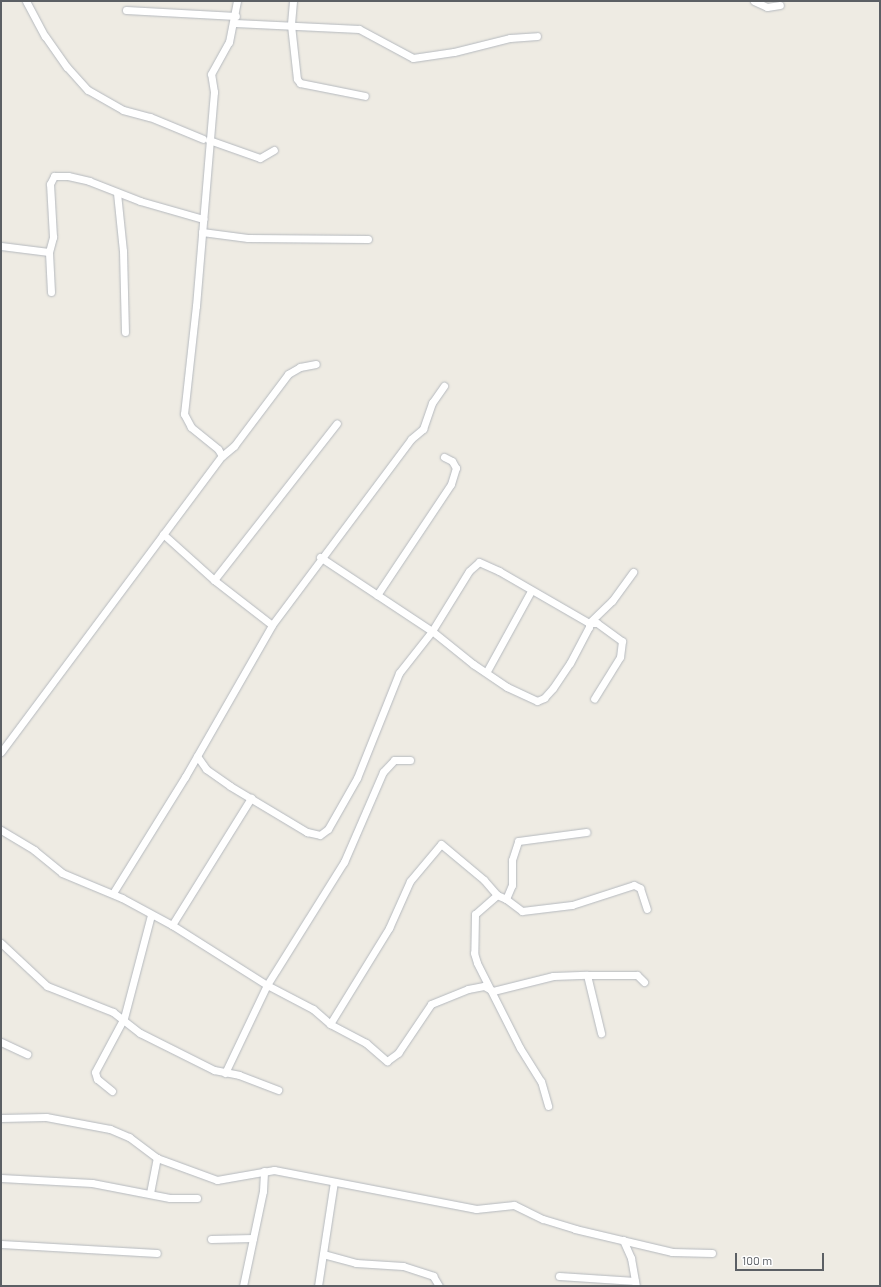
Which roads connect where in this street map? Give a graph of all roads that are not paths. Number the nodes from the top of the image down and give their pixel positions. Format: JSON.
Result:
{"nodes":[{"id":1,"x":26,"y":1,"type":"edge"},
{"id":2,"x":237,"y":1,"type":"edge"},
{"id":3,"x":293,"y":1,"type":"edge"},
{"id":4,"x":754,"y":1,"type":"edge"},
{"id":5,"x":780,"y":5,"type":"dead end"},
{"id":6,"x":126,"y":10,"type":"dead end"},
{"id":7,"x":235,"y":19,"type":"junction"},
{"id":8,"x":291,"y":25,"type":"junction"},
{"id":9,"x":537,"y":36,"type":"dead end"},
{"id":10,"x":365,"y":96,"type":"dead end"},
{"id":11,"x":206,"y":140,"type":"junction"},
{"id":12,"x":274,"y":150,"type":"dead end"},
{"id":13,"x":116,"y":193,"type":"junction"},
{"id":14,"x":203,"y":218,"type":"junction"},
{"id":15,"x":202,"y":232,"type":"junction"},
{"id":16,"x":368,"y":239,"type":"dead end"},
{"id":17,"x":1,"y":246,"type":"edge"},
{"id":18,"x":48,"y":252,"type":"junction"},
{"id":19,"x":51,"y":292,"type":"dead end"},
{"id":20,"x":126,"y":332,"type":"dead end"},
{"id":21,"x":316,"y":364,"type":"dead end"},
{"id":22,"x":444,"y":386,"type":"dead end"},
{"id":23,"x":337,"y":423,"type":"dead end"},
{"id":24,"x":222,"y":456,"type":"junction"},
{"id":25,"x":444,"y":457,"type":"dead end"},
{"id":26,"x":163,"y":534,"type":"junction"},
{"id":27,"x":320,"y":557,"type":"junction"},
{"id":28,"x":633,"y":572,"type":"dead end"},
{"id":29,"x":214,"y":580,"type":"junction"},
{"id":30,"x":531,"y":591,"type":"junction"},
{"id":31,"x":377,"y":595,"type":"junction"},
{"id":32,"x":589,"y":623,"type":"junction"},
{"id":33,"x":272,"y":625,"type":"junction"},
{"id":34,"x":432,"y":631,"type":"junction"},
{"id":35,"x":487,"y":671,"type":"junction"},
{"id":36,"x":594,"y":699,"type":"dead end"},
{"id":37,"x":1,"y":752,"type":"edge"},
{"id":38,"x":197,"y":756,"type":"junction"},
{"id":39,"x":410,"y":760,"type":"dead end"},
{"id":40,"x":251,"y":798,"type":"junction"},
{"id":41,"x":1,"y":830,"type":"edge"},
{"id":42,"x":586,"y":832,"type":"dead end"},
{"id":43,"x":113,"y":893,"type":"junction"},
{"id":44,"x":496,"y":895,"type":"junction"},
{"id":45,"x":506,"y":899,"type":"junction"},
{"id":46,"x":647,"y":909,"type":"dead end"},
{"id":47,"x":151,"y":915,"type":"junction"},
{"id":48,"x":172,"y":925,"type":"junction"},
{"id":49,"x":1,"y":944,"type":"edge"},
{"id":50,"x":587,"y":975,"type":"junction"},
{"id":51,"x":644,"y":982,"type":"dead end"},
{"id":52,"x":267,"y":985,"type":"junction"},
{"id":53,"x":493,"y":991,"type":"junction"},
{"id":54,"x":124,"y":1018,"type":"junction"},
{"id":55,"x":330,"y":1024,"type":"junction"},
{"id":56,"x":601,"y":1033,"type":"dead end"},
{"id":57,"x":1,"y":1042,"type":"edge"},
{"id":58,"x":28,"y":1054,"type":"dead end"},
{"id":59,"x":225,"y":1073,"type":"junction"},
{"id":60,"x":278,"y":1090,"type":"dead end"},
{"id":61,"x":112,"y":1091,"type":"dead end"},
{"id":62,"x":548,"y":1106,"type":"dead end"},
{"id":63,"x":1,"y":1118,"type":"edge"},
{"id":64,"x":156,"y":1158,"type":"junction"},
{"id":65,"x":264,"y":1170,"type":"junction"},
{"id":66,"x":1,"y":1178,"type":"edge"},
{"id":67,"x":334,"y":1182,"type":"junction"},
{"id":68,"x":150,"y":1193,"type":"junction"},
{"id":69,"x":197,"y":1198,"type":"dead end"},
{"id":70,"x":253,"y":1238,"type":"junction"},
{"id":71,"x":211,"y":1239,"type":"dead end"},
{"id":72,"x":623,"y":1240,"type":"junction"},
{"id":73,"x":1,"y":1244,"type":"edge"},
{"id":74,"x":157,"y":1252,"type":"dead end"},
{"id":75,"x":712,"y":1253,"type":"dead end"},
{"id":76,"x":323,"y":1254,"type":"junction"},
{"id":77,"x":559,"y":1276,"type":"dead end"},
{"id":78,"x":636,"y":1284,"type":"edge"},
{"id":79,"x":243,"y":1286,"type":"edge"},
{"id":80,"x":318,"y":1286,"type":"edge"},
{"id":81,"x":439,"y":1286,"type":"edge"}],
"edges":[{"from":1,"to":11,"type":"street"},
{"from":2,"to":7,"type":"street"},
{"from":3,"to":8,"type":"street"},
{"from":4,"to":5,"type":"street"},
{"from":6,"to":7,"type":"street"},
{"from":7,"to":8,"type":"street"},
{"from":7,"to":11,"type":"street"},
{"from":8,"to":9,"type":"street"},
{"from":8,"to":10,"type":"street"},
{"from":11,"to":12,"type":"street"},
{"from":11,"to":14,"type":"street"},
{"from":13,"to":14,"type":"street"},
{"from":13,"to":18,"type":"street"},
{"from":13,"to":20,"type":"street"},
{"from":14,"to":15,"type":"street"},
{"from":15,"to":16,"type":"street"},
{"from":15,"to":24,"type":"street"},
{"from":17,"to":18,"type":"street"},
{"from":18,"to":19,"type":"street"},
{"from":21,"to":24,"type":"street"},
{"from":22,"to":27,"type":"street"},
{"from":23,"to":29,"type":"street"},
{"from":24,"to":26,"type":"street"},
{"from":25,"to":31,"type":"street"},
{"from":26,"to":29,"type":"street"},
{"from":26,"to":37,"type":"street"},
{"from":27,"to":31,"type":"street"},
{"from":27,"to":33,"type":"street"},
{"from":28,"to":32,"type":"street"},
{"from":29,"to":33,"type":"street"},
{"from":30,"to":32,"type":"street"},
{"from":30,"to":34,"type":"street"},
{"from":30,"to":35,"type":"street"},
{"from":31,"to":34,"type":"street"},
{"from":32,"to":35,"type":"street"},
{"from":32,"to":36,"type":"street"},
{"from":33,"to":38,"type":"street"},
{"from":34,"to":35,"type":"street"},
{"from":34,"to":40,"type":"street"},
{"from":38,"to":40,"type":"street"},
{"from":38,"to":43,"type":"street"},
{"from":39,"to":52,"type":"street"},
{"from":40,"to":48,"type":"street"},
{"from":41,"to":43,"type":"street"},
{"from":42,"to":45,"type":"street"},
{"from":43,"to":47,"type":"street"},
{"from":44,"to":45,"type":"street"},
{"from":44,"to":53,"type":"street"},
{"from":44,"to":55,"type":"street"},
{"from":45,"to":46,"type":"street"},
{"from":47,"to":48,"type":"street"},
{"from":47,"to":54,"type":"street"},
{"from":48,"to":52,"type":"street"},
{"from":49,"to":54,"type":"street"},
{"from":50,"to":51,"type":"street"},
{"from":50,"to":53,"type":"street"},
{"from":50,"to":56,"type":"street"},
{"from":52,"to":55,"type":"street"},
{"from":52,"to":59,"type":"street"},
{"from":53,"to":55,"type":"street"},
{"from":53,"to":62,"type":"street"},
{"from":54,"to":59,"type":"street"},
{"from":54,"to":61,"type":"street"},
{"from":57,"to":58,"type":"street"},
{"from":59,"to":60,"type":"street"},
{"from":63,"to":64,"type":"street"},
{"from":64,"to":65,"type":"street"},
{"from":64,"to":68,"type":"street"},
{"from":65,"to":67,"type":"street"},
{"from":65,"to":70,"type":"street"},
{"from":66,"to":68,"type":"street"},
{"from":67,"to":72,"type":"street"},
{"from":67,"to":76,"type":"street"},
{"from":68,"to":69,"type":"street"},
{"from":70,"to":71,"type":"street"},
{"from":70,"to":79,"type":"street"},
{"from":72,"to":75,"type":"street"},
{"from":72,"to":78,"type":"street"},
{"from":73,"to":74,"type":"street"},
{"from":76,"to":80,"type":"street"},
{"from":76,"to":81,"type":"street"},
{"from":77,"to":78,"type":"street"}]}
